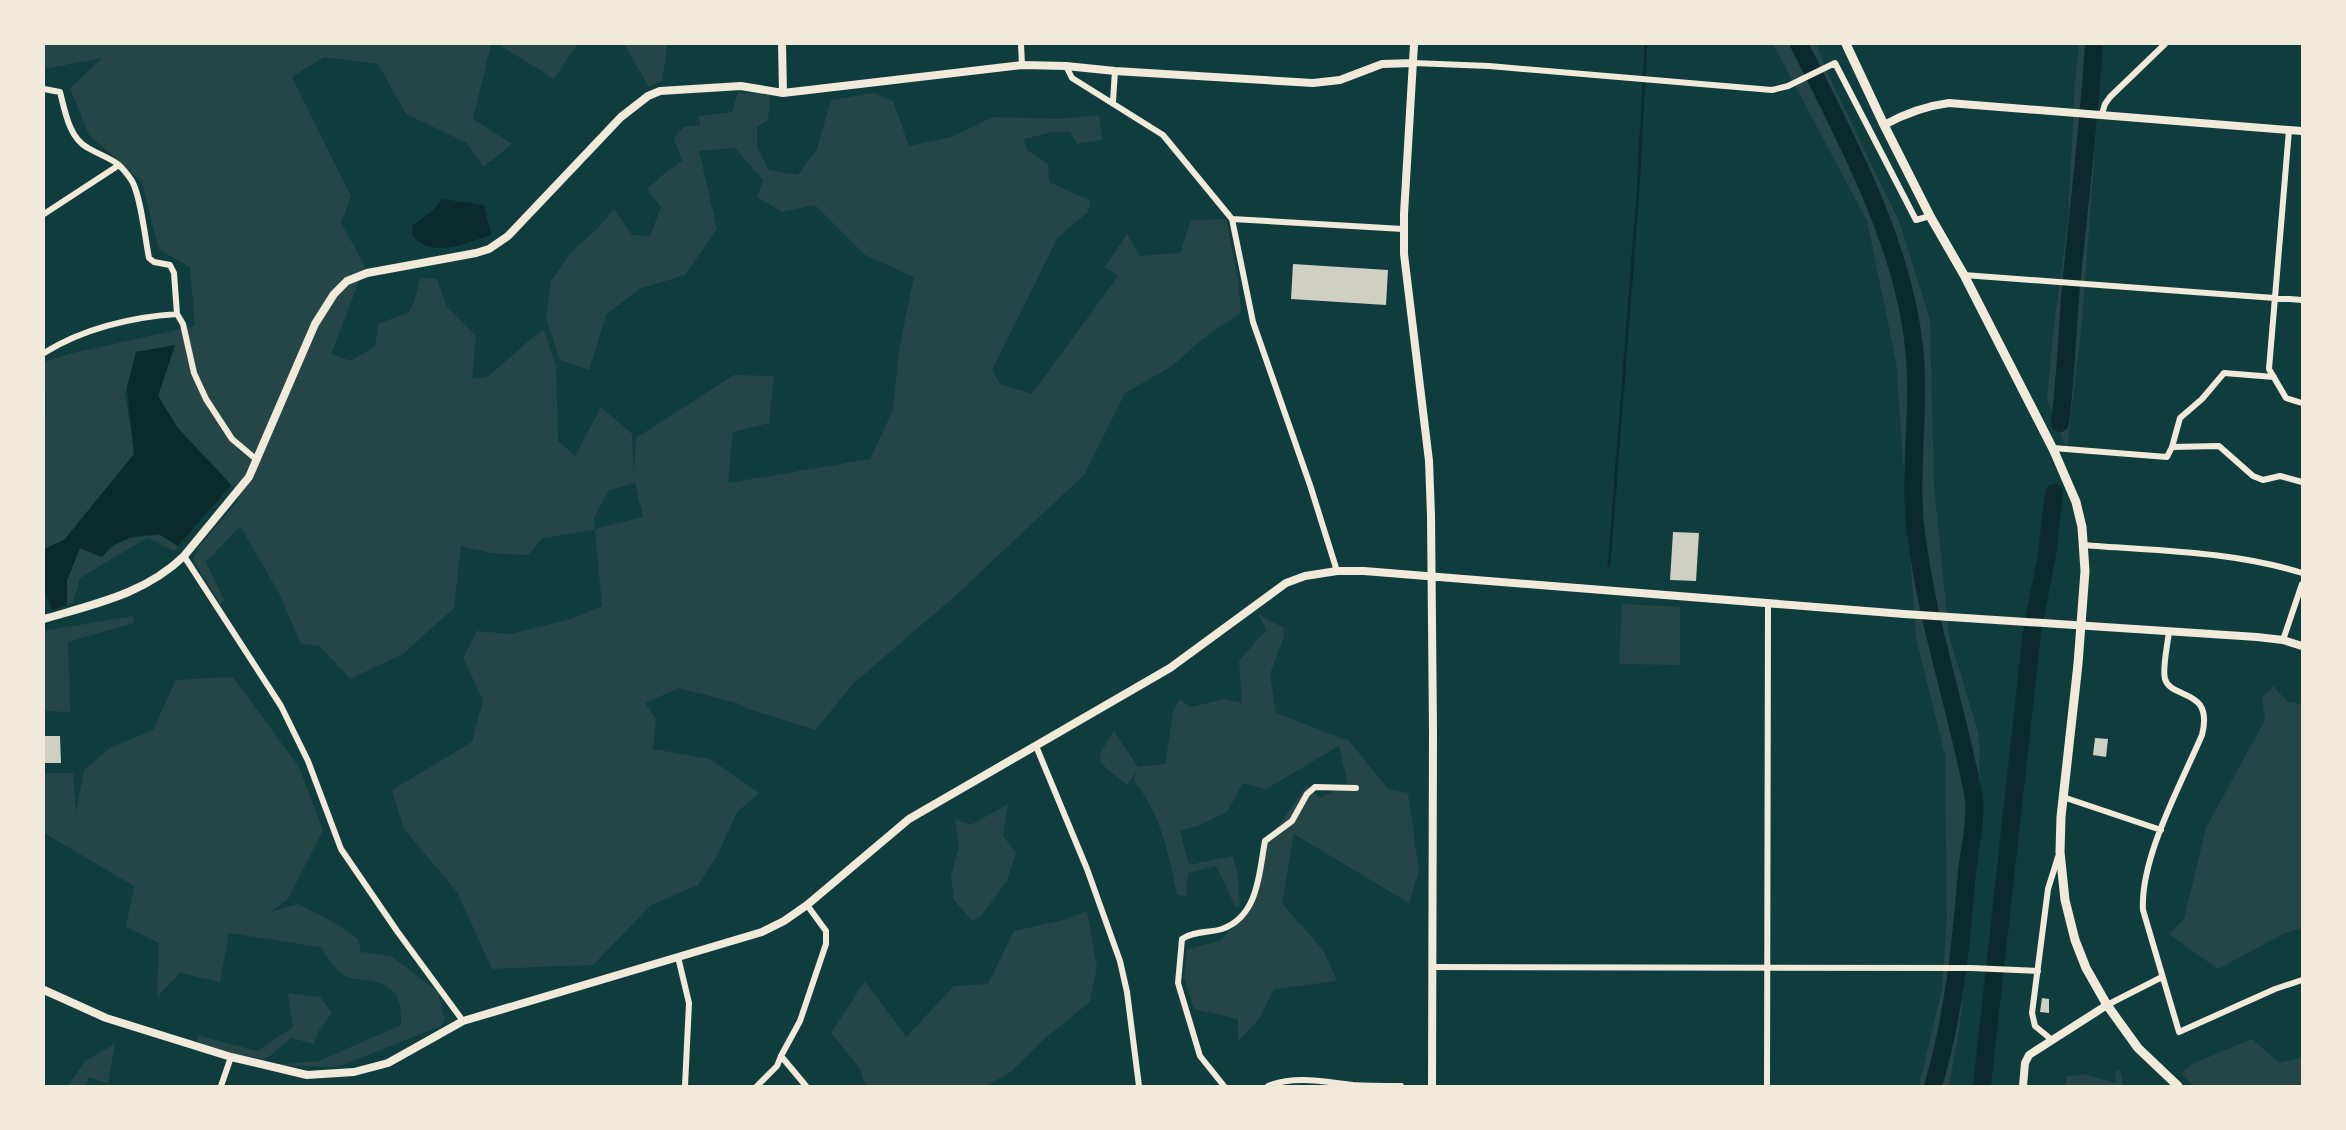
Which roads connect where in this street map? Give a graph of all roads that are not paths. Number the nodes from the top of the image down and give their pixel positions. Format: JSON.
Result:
{"nodes":[{"id":1,"x":782,"y":44,"type":"edge"},
{"id":2,"x":1021,"y":44,"type":"edge"},
{"id":3,"x":1414,"y":44,"type":"edge"},
{"id":4,"x":1846,"y":44,"type":"edge"},
{"id":5,"x":2165,"y":44,"type":"edge"},
{"id":6,"x":1413,"y":63,"type":"junction"},
{"id":7,"x":1022,"y":65,"type":"junction"},
{"id":8,"x":1066,"y":66,"type":"junction"},
{"id":9,"x":1115,"y":71,"type":"junction"},
{"id":10,"x":44,"y":89,"type":"edge"},
{"id":11,"x":783,"y":93,"type":"junction"},
{"id":12,"x":1113,"y":102,"type":"junction"},
{"id":13,"x":2102,"y":114,"type":"junction"},
{"id":14,"x":1884,"y":125,"type":"junction"},
{"id":15,"x":2289,"y":130,"type":"junction"},
{"id":16,"x":2302,"y":131,"type":"edge"},
{"id":17,"x":119,"y":165,"type":"junction"},
{"id":18,"x":44,"y":214,"type":"edge"},
{"id":19,"x":1930,"y":216,"type":"junction"},
{"id":20,"x":1232,"y":219,"type":"junction"},
{"id":21,"x":1403,"y":229,"type":"junction"},
{"id":22,"x":1964,"y":275,"type":"junction"},
{"id":23,"x":2274,"y":298,"type":"junction"},
{"id":24,"x":2302,"y":300,"type":"edge"},
{"id":25,"x":177,"y":314,"type":"junction"},
{"id":26,"x":44,"y":354,"type":"edge"},
{"id":27,"x":2274,"y":376,"type":"junction"},
{"id":28,"x":2302,"y":403,"type":"edge"},
{"id":29,"x":2172,"y":447,"type":"junction"},
{"id":30,"x":2053,"y":448,"type":"junction"},
{"id":31,"x":257,"y":460,"type":"junction"},
{"id":32,"x":2302,"y":482,"type":"edge"},
{"id":33,"x":2083,"y":545,"type":"junction"},
{"id":34,"x":184,"y":556,"type":"junction"},
{"id":35,"x":1337,"y":571,"type":"junction"},
{"id":36,"x":2302,"y":573,"type":"edge"},
{"id":37,"x":1432,"y":576,"type":"junction"},
{"id":38,"x":2302,"y":584,"type":"edge"},
{"id":39,"x":1768,"y":604,"type":"junction"},
{"id":40,"x":44,"y":619,"type":"edge"},
{"id":41,"x":2082,"y":626,"type":"junction"},
{"id":42,"x":2169,"y":631,"type":"junction"},
{"id":43,"x":2283,"y":640,"type":"junction"},
{"id":44,"x":2302,"y":646,"type":"edge"},
{"id":45,"x":1036,"y":746,"type":"junction"},
{"id":46,"x":1356,"y":788,"type":"dead end"},
{"id":47,"x":2063,"y":797,"type":"junction"},
{"id":48,"x":2161,"y":830,"type":"junction"},
{"id":49,"x":2060,"y":852,"type":"junction"},
{"id":50,"x":807,"y":905,"type":"junction"},
{"id":51,"x":678,"y":957,"type":"junction"},
{"id":52,"x":1432,"y":967,"type":"junction"},
{"id":53,"x":1767,"y":969,"type":"junction"},
{"id":54,"x":2038,"y":971,"type":"junction"},
{"id":55,"x":2162,"y":977,"type":"junction"},
{"id":56,"x":2302,"y":980,"type":"edge"},
{"id":57,"x":44,"y":990,"type":"edge"},
{"id":58,"x":2107,"y":1005,"type":"junction"},
{"id":59,"x":463,"y":1022,"type":"junction"},
{"id":60,"x":2052,"y":1040,"type":"junction"},
{"id":61,"x":781,"y":1056,"type":"junction"},
{"id":62,"x":231,"y":1057,"type":"junction"},
{"id":63,"x":221,"y":1086,"type":"edge"},
{"id":64,"x":685,"y":1086,"type":"edge"},
{"id":65,"x":757,"y":1086,"type":"edge"},
{"id":66,"x":806,"y":1086,"type":"edge"},
{"id":67,"x":1139,"y":1086,"type":"edge"},
{"id":68,"x":1224,"y":1086,"type":"edge"},
{"id":69,"x":1268,"y":1086,"type":"edge"},
{"id":70,"x":1401,"y":1086,"type":"edge"},
{"id":71,"x":1432,"y":1086,"type":"edge"},
{"id":72,"x":1767,"y":1086,"type":"edge"},
{"id":73,"x":2023,"y":1086,"type":"edge"},
{"id":74,"x":2178,"y":1086,"type":"edge"}],
"edges":[{"from":1,"to":11,"type":"street"},
{"from":2,"to":7,"type":"street"},
{"from":3,"to":6,"type":"street"},
{"from":4,"to":14,"type":"main road"},
{"from":5,"to":13,"type":"street"},
{"from":6,"to":9,"type":"street"},
{"from":6,"to":19,"type":"street"},
{"from":6,"to":21,"type":"street"},
{"from":7,"to":8,"type":"street"},
{"from":7,"to":11,"type":"street"},
{"from":8,"to":9,"type":"street"},
{"from":8,"to":12,"type":"street"},
{"from":9,"to":12,"type":"street"},
{"from":10,"to":17,"type":"street"},
{"from":11,"to":31,"type":"street"},
{"from":12,"to":20,"type":"street"},
{"from":13,"to":14,"type":"street"},
{"from":13,"to":15,"type":"street"},
{"from":14,"to":19,"type":"main road"},
{"from":15,"to":16,"type":"street"},
{"from":15,"to":23,"type":"street"},
{"from":17,"to":18,"type":"street"},
{"from":17,"to":25,"type":"street"},
{"from":19,"to":22,"type":"main road"},
{"from":20,"to":21,"type":"street"},
{"from":20,"to":35,"type":"street"},
{"from":21,"to":37,"type":"street"},
{"from":22,"to":23,"type":"street"},
{"from":22,"to":30,"type":"main road"},
{"from":23,"to":24,"type":"street"},
{"from":23,"to":27,"type":"street"},
{"from":25,"to":26,"type":"street"},
{"from":25,"to":31,"type":"street"},
{"from":27,"to":28,"type":"street"},
{"from":27,"to":29,"type":"street"},
{"from":29,"to":30,"type":"street"},
{"from":29,"to":32,"type":"street"},
{"from":30,"to":33,"type":"main road"},
{"from":31,"to":34,"type":"street"},
{"from":33,"to":36,"type":"street"},
{"from":33,"to":41,"type":"main road"},
{"from":34,"to":40,"type":"street"},
{"from":34,"to":59,"type":"street"},
{"from":35,"to":37,"type":"street"},
{"from":35,"to":45,"type":"street"},
{"from":37,"to":39,"type":"street"},
{"from":37,"to":52,"type":"street"},
{"from":38,"to":43,"type":"street"},
{"from":39,"to":41,"type":"street"},
{"from":39,"to":53,"type":"street"},
{"from":41,"to":42,"type":"street"},
{"from":41,"to":47,"type":"main road"},
{"from":42,"to":43,"type":"street"},
{"from":42,"to":48,"type":"street"},
{"from":43,"to":44,"type":"street"},
{"from":45,"to":50,"type":"street"},
{"from":45,"to":67,"type":"street"},
{"from":46,"to":68,"type":"street"},
{"from":47,"to":48,"type":"street"},
{"from":47,"to":49,"type":"main road"},
{"from":48,"to":55,"type":"street"},
{"from":49,"to":54,"type":"street"},
{"from":49,"to":58,"type":"main road"},
{"from":50,"to":51,"type":"street"},
{"from":50,"to":61,"type":"street"},
{"from":51,"to":59,"type":"street"},
{"from":51,"to":64,"type":"street"},
{"from":52,"to":53,"type":"street"},
{"from":52,"to":71,"type":"street"},
{"from":53,"to":54,"type":"street"},
{"from":53,"to":72,"type":"street"},
{"from":54,"to":60,"type":"street"},
{"from":55,"to":56,"type":"street"},
{"from":55,"to":58,"type":"street"},
{"from":57,"to":62,"type":"street"},
{"from":58,"to":60,"type":"street"},
{"from":58,"to":74,"type":"main road"},
{"from":59,"to":62,"type":"street"},
{"from":60,"to":73,"type":"street"},
{"from":61,"to":65,"type":"street"},
{"from":61,"to":66,"type":"street"},
{"from":62,"to":63,"type":"street"},
{"from":69,"to":70,"type":"street"}]}
